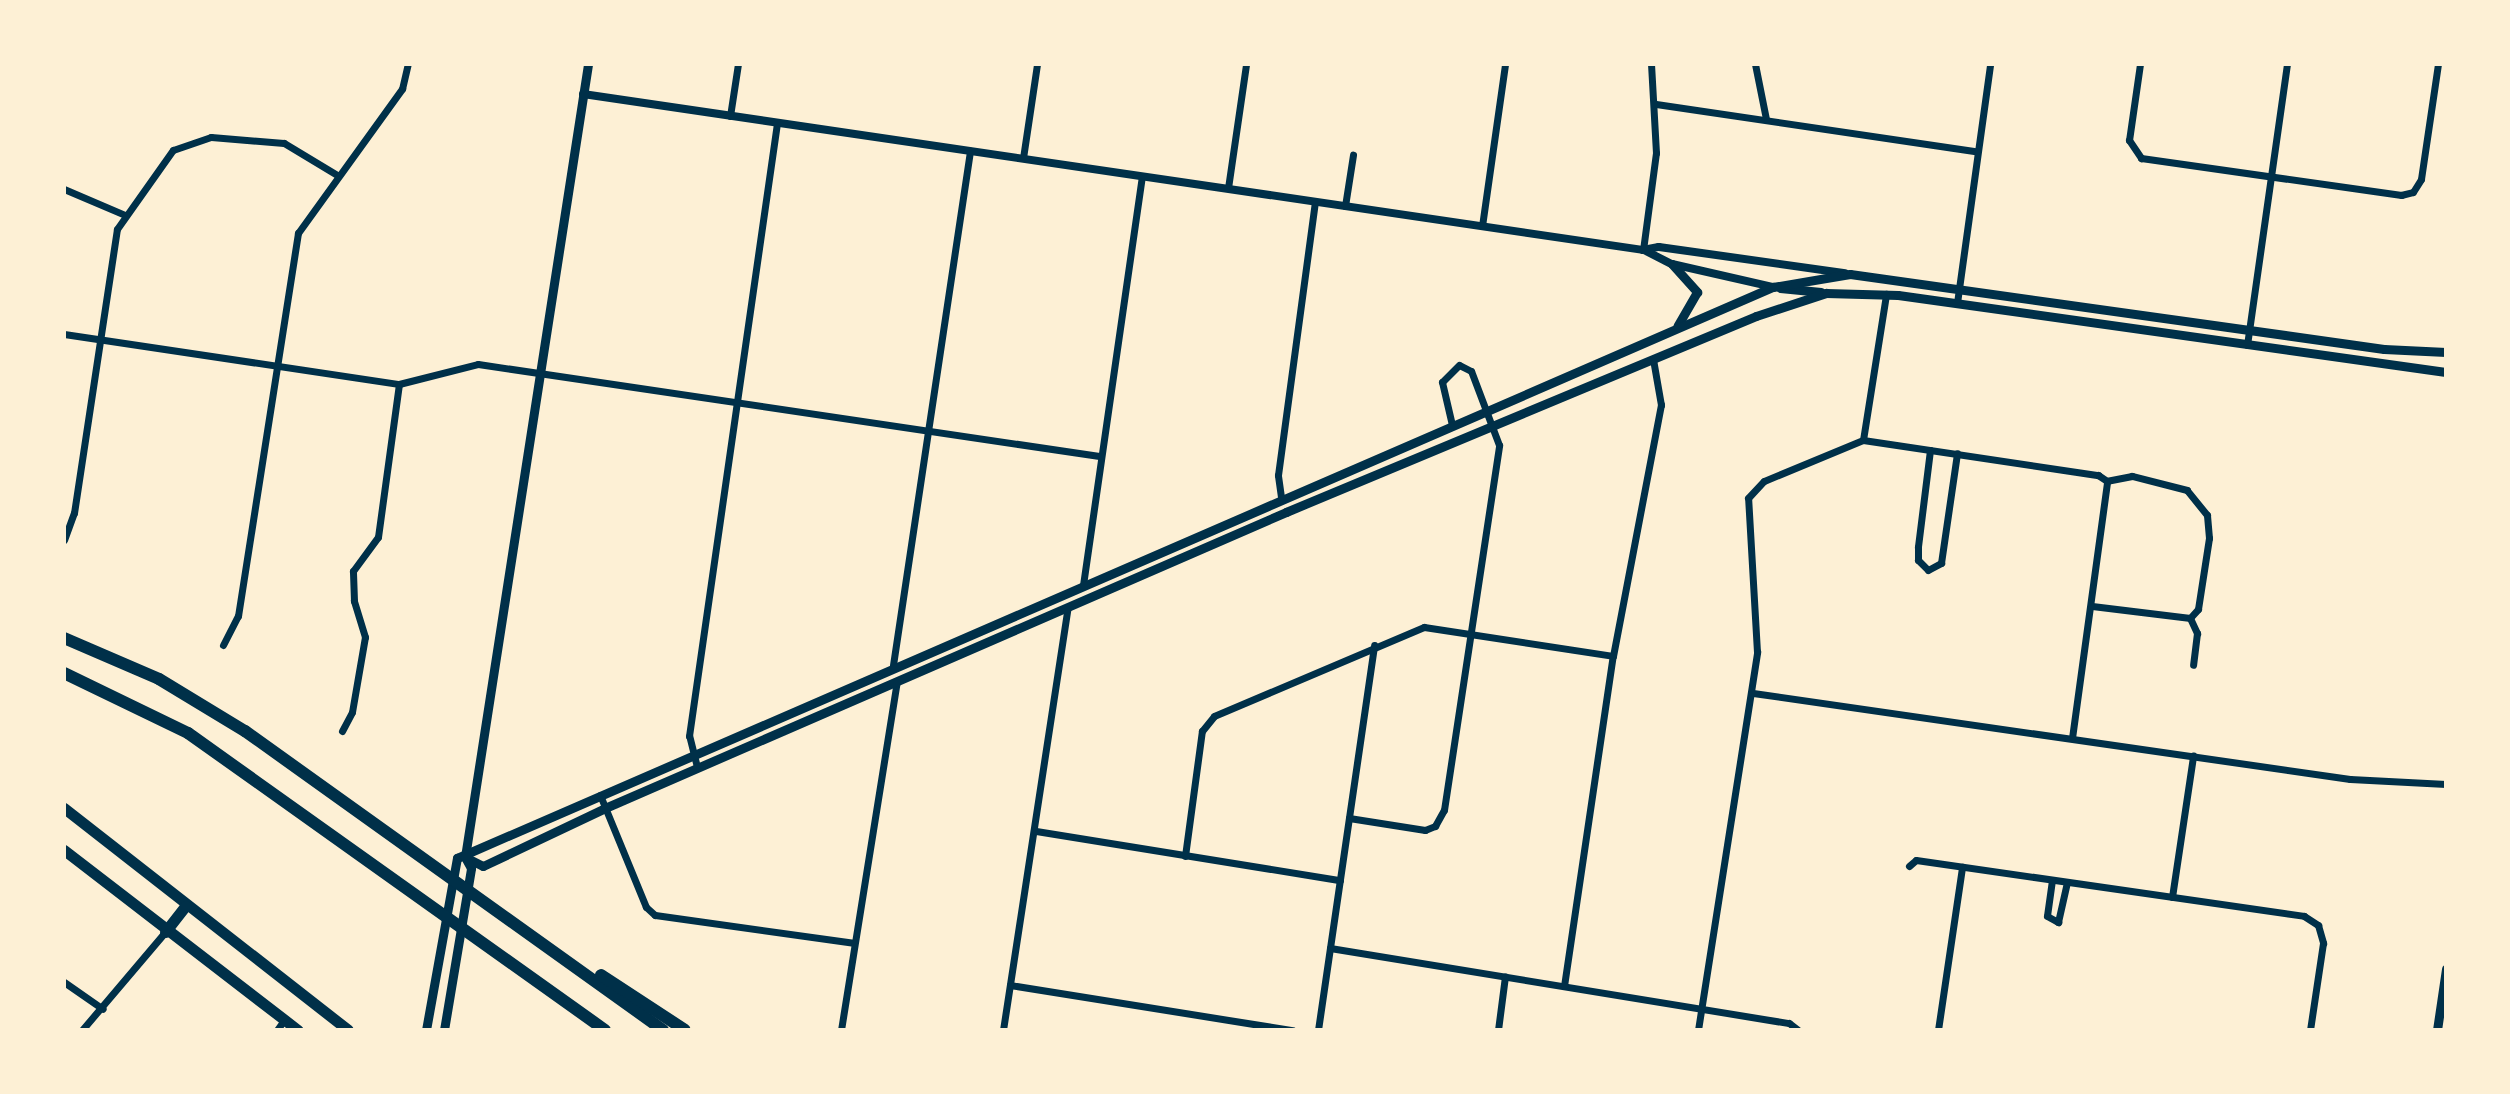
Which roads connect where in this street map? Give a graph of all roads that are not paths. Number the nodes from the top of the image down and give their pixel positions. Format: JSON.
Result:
{"nodes":[{"id":1,"x":408,"y":64,"type":"edge"},
{"id":2,"x":588,"y":64,"type":"edge"},
{"id":3,"x":738,"y":64,"type":"edge"},
{"id":4,"x":1037,"y":64,"type":"edge"},
{"id":5,"x":1246,"y":64,"type":"edge"},
{"id":6,"x":1505,"y":64,"type":"edge"},
{"id":7,"x":1651,"y":64,"type":"edge"},
{"id":8,"x":1755,"y":64,"type":"edge"},
{"id":9,"x":1990,"y":64,"type":"edge"},
{"id":10,"x":2140,"y":64,"type":"edge"},
{"id":11,"x":2287,"y":64,"type":"edge"},
{"id":12,"x":2438,"y":64,"type":"edge"},
{"id":13,"x":583,"y":94,"type":"junction"},
{"id":14,"x":1656,"y":104,"type":"junction"},
{"id":15,"x":730,"y":116,"type":"junction"},
{"id":16,"x":1766,"y":119,"type":"junction"},
{"id":17,"x":777,"y":123,"type":"junction"},
{"id":18,"x":970,"y":151,"type":"junction"},
{"id":19,"x":1976,"y":151,"type":"junction"},
{"id":20,"x":1353,"y":155,"type":"dead end"},
{"id":21,"x":1023,"y":158,"type":"junction"},
{"id":22,"x":337,"y":175,"type":"junction"},
{"id":23,"x":1142,"y":176,"type":"junction"},
{"id":24,"x":2271,"y":177,"type":"junction"},
{"id":25,"x":1228,"y":188,"type":"junction"},
{"id":26,"x":64,"y":189,"type":"edge"},
{"id":27,"x":1315,"y":201,"type":"junction"},
{"id":28,"x":1345,"y":206,"type":"junction"},
{"id":29,"x":125,"y":215,"type":"junction"},
{"id":30,"x":1482,"y":226,"type":"junction"},
{"id":31,"x":1643,"y":250,"type":"junction"},
{"id":32,"x":1672,"y":264,"type":"junction"},
{"id":33,"x":1850,"y":274,"type":"junction"},
{"id":34,"x":1773,"y":287,"type":"junction"},
{"id":35,"x":1959,"y":288,"type":"junction"},
{"id":36,"x":1826,"y":293,"type":"junction"},
{"id":37,"x":1886,"y":294,"type":"junction"},
{"id":38,"x":1957,"y":303,"type":"junction"},
{"id":39,"x":2249,"y":329,"type":"junction"},
{"id":40,"x":1672,"y":331,"type":"junction"},
{"id":41,"x":64,"y":334,"type":"edge"},
{"id":42,"x":99,"y":339,"type":"junction"},
{"id":43,"x":1646,"y":343,"type":"junction"},
{"id":44,"x":2247,"y":345,"type":"junction"},
{"id":45,"x":2446,"y":352,"type":"edge"},
{"id":46,"x":1653,"y":359,"type":"junction"},
{"id":47,"x":276,"y":366,"type":"junction"},
{"id":48,"x":2446,"y":372,"type":"edge"},
{"id":49,"x":539,"y":373,"type":"junction"},
{"id":50,"x":399,"y":384,"type":"junction"},
{"id":51,"x":736,"y":402,"type":"junction"},
{"id":52,"x":1487,"y":411,"type":"junction"},
{"id":53,"x":1452,"y":425,"type":"junction"},
{"id":54,"x":1492,"y":425,"type":"junction"},
{"id":55,"x":928,"y":431,"type":"junction"},
{"id":56,"x":1863,"y":440,"type":"junction"},
{"id":57,"x":1930,"y":450,"type":"junction"},
{"id":58,"x":1957,"y":453,"type":"junction"},
{"id":59,"x":1099,"y":456,"type":"junction"},
{"id":60,"x":2107,"y":481,"type":"junction"},
{"id":61,"x":1281,"y":497,"type":"junction"},
{"id":62,"x":1286,"y":512,"type":"junction"},
{"id":63,"x":64,"y":540,"type":"edge"},
{"id":64,"x":1083,"y":585,"type":"junction"},
{"id":65,"x":1065,"y":593,"type":"junction"},
{"id":66,"x":2092,"y":606,"type":"junction"},
{"id":67,"x":1068,"y":607,"type":"junction"},
{"id":68,"x":2190,"y":618,"type":"junction"},
{"id":69,"x":1468,"y":632,"type":"junction"},
{"id":70,"x":64,"y":638,"type":"edge"},
{"id":71,"x":223,"y":645,"type":"dead end"},
{"id":72,"x":1374,"y":645,"type":"junction"},
{"id":73,"x":1613,"y":656,"type":"junction"},
{"id":74,"x":893,"y":665,"type":"junction"},
{"id":75,"x":2193,"y":665,"type":"dead end"},
{"id":76,"x":64,"y":673,"type":"edge"},
{"id":77,"x":897,"y":681,"type":"junction"},
{"id":78,"x":1753,"y":693,"type":"junction"},
{"id":79,"x":342,"y":731,"type":"dead end"},
{"id":80,"x":2072,"y":738,"type":"junction"},
{"id":81,"x":692,"y":753,"type":"junction"},
{"id":82,"x":2193,"y":756,"type":"junction"},
{"id":83,"x":697,"y":767,"type":"junction"},
{"id":84,"x":2446,"y":784,"type":"edge"},
{"id":85,"x":600,"y":795,"type":"junction"},
{"id":86,"x":64,"y":808,"type":"edge"},
{"id":87,"x":605,"y":808,"type":"junction"},
{"id":88,"x":1349,"y":818,"type":"junction"},
{"id":89,"x":1036,"y":831,"type":"junction"},
{"id":90,"x":64,"y":850,"type":"edge"},
{"id":91,"x":1185,"y":856,"type":"junction"},
{"id":92,"x":461,"y":857,"type":"junction"},
{"id":93,"x":1909,"y":866,"type":"dead end"},
{"id":94,"x":1962,"y":867,"type":"junction"},
{"id":95,"x":1340,"y":880,"type":"junction"},
{"id":96,"x":2052,"y":880,"type":"junction"},
{"id":97,"x":2067,"y":882,"type":"junction"},
{"id":98,"x":2172,"y":897,"type":"junction"},
{"id":99,"x":185,"y":906,"type":"junction"},
{"id":100,"x":165,"y":932,"type":"junction"},
{"id":101,"x":540,"y":938,"type":"junction"},
{"id":102,"x":853,"y":943,"type":"junction"},
{"id":103,"x":1330,"y":948,"type":"junction"},
{"id":104,"x":2446,"y":969,"type":"edge"},
{"id":105,"x":1505,"y":976,"type":"junction"},
{"id":106,"x":64,"y":982,"type":"edge"},
{"id":107,"x":1010,"y":985,"type":"junction"},
{"id":108,"x":1564,"y":986,"type":"junction"},
{"id":109,"x":103,"y":1009,"type":"junction"},
{"id":110,"x":1705,"y":1009,"type":"junction"},
{"id":111,"x":284,"y":1020,"type":"junction"},
{"id":112,"x":82,"y":1030,"type":"edge"},
{"id":113,"x":277,"y":1030,"type":"edge"},
{"id":114,"x":298,"y":1030,"type":"edge"},
{"id":115,"x":348,"y":1030,"type":"edge"},
{"id":116,"x":426,"y":1030,"type":"edge"},
{"id":117,"x":444,"y":1030,"type":"edge"},
{"id":118,"x":605,"y":1030,"type":"edge"},
{"id":119,"x":663,"y":1030,"type":"edge"},
{"id":120,"x":685,"y":1030,"type":"edge"},
{"id":121,"x":841,"y":1030,"type":"edge"},
{"id":122,"x":1003,"y":1030,"type":"edge"},
{"id":123,"x":1292,"y":1030,"type":"edge"},
{"id":124,"x":1318,"y":1030,"type":"edge"},
{"id":125,"x":1498,"y":1030,"type":"edge"},
{"id":126,"x":1698,"y":1030,"type":"edge"},
{"id":127,"x":1798,"y":1030,"type":"edge"},
{"id":128,"x":1938,"y":1030,"type":"edge"},
{"id":129,"x":2310,"y":1030,"type":"edge"},
{"id":130,"x":2437,"y":1030,"type":"edge"}],
"edges":[{"from":1,"to":22,"type":"street"},
{"from":2,"to":13,"type":"main road"},
{"from":3,"to":15,"type":"street"},
{"from":4,"to":21,"type":"street"},
{"from":5,"to":25,"type":"street"},
{"from":6,"to":30,"type":"street"},
{"from":7,"to":14,"type":"street"},
{"from":8,"to":16,"type":"street"},
{"from":9,"to":19,"type":"street"},
{"from":10,"to":24,"type":"street"},
{"from":11,"to":24,"type":"street"},
{"from":12,"to":24,"type":"street"},
{"from":13,"to":15,"type":"street"},
{"from":13,"to":49,"type":"main road"},
{"from":14,"to":16,"type":"street"},
{"from":14,"to":31,"type":"street"},
{"from":15,"to":17,"type":"street"},
{"from":16,"to":19,"type":"street"},
{"from":17,"to":18,"type":"street"},
{"from":17,"to":51,"type":"street"},
{"from":18,"to":21,"type":"street"},
{"from":18,"to":55,"type":"street"},
{"from":19,"to":35,"type":"street"},
{"from":20,"to":28,"type":"street"},
{"from":21,"to":23,"type":"street"},
{"from":22,"to":29,"type":"street"},
{"from":22,"to":47,"type":"street"},
{"from":23,"to":25,"type":"street"},
{"from":23,"to":59,"type":"street"},
{"from":24,"to":39,"type":"street"},
{"from":25,"to":27,"type":"street"},
{"from":26,"to":29,"type":"street"},
{"from":27,"to":28,"type":"street"},
{"from":27,"to":61,"type":"street"},
{"from":28,"to":30,"type":"street"},
{"from":29,"to":42,"type":"street"},
{"from":30,"to":31,"type":"street"},
{"from":31,"to":32,"type":"street"},
{"from":31,"to":33,"type":"street"},
{"from":32,"to":34,"type":"street"},
{"from":32,"to":40,"type":"main road"},
{"from":33,"to":34,"type":"main road"},
{"from":33,"to":35,"type":"main road"},
{"from":34,"to":36,"type":"main road"},
{"from":34,"to":40,"type":"main road"},
{"from":35,"to":38,"type":"street"},
{"from":35,"to":39,"type":"main road"},
{"from":36,"to":37,"type":"main road"},
{"from":36,"to":46,"type":"main road"},
{"from":37,"to":38,"type":"main road"},
{"from":37,"to":56,"type":"street"},
{"from":38,"to":44,"type":"main road"},
{"from":39,"to":44,"type":"street"},
{"from":39,"to":45,"type":"main road"},
{"from":40,"to":43,"type":"main road"},
{"from":41,"to":42,"type":"street"},
{"from":42,"to":47,"type":"street"},
{"from":42,"to":63,"type":"street"},
{"from":43,"to":46,"type":"main road"},
{"from":43,"to":52,"type":"main road"},
{"from":44,"to":48,"type":"main road"},
{"from":46,"to":54,"type":"main road"},
{"from":46,"to":73,"type":"street"},
{"from":47,"to":50,"type":"street"},
{"from":47,"to":71,"type":"street"},
{"from":49,"to":50,"type":"street"},
{"from":49,"to":51,"type":"street"},
{"from":49,"to":92,"type":"main road"},
{"from":50,"to":79,"type":"street"},
{"from":51,"to":55,"type":"street"},
{"from":51,"to":81,"type":"street"},
{"from":52,"to":53,"type":"main road"},
{"from":52,"to":53,"type":"street"},
{"from":52,"to":54,"type":"street"},
{"from":53,"to":61,"type":"main road"},
{"from":54,"to":62,"type":"main road"},
{"from":54,"to":69,"type":"street"},
{"from":55,"to":59,"type":"street"},
{"from":55,"to":74,"type":"street"},
{"from":56,"to":57,"type":"street"},
{"from":56,"to":78,"type":"street"},
{"from":57,"to":58,"type":"street"},
{"from":57,"to":58,"type":"street"},
{"from":58,"to":60,"type":"street"},
{"from":59,"to":64,"type":"street"},
{"from":60,"to":66,"type":"street"},
{"from":60,"to":68,"type":"street"},
{"from":61,"to":62,"type":"main road"},
{"from":61,"to":64,"type":"main road"},
{"from":62,"to":67,"type":"main road"},
{"from":64,"to":65,"type":"main road"},
{"from":65,"to":67,"type":"main road"},
{"from":65,"to":74,"type":"main road"},
{"from":66,"to":68,"type":"street"},
{"from":66,"to":80,"type":"street"},
{"from":67,"to":77,"type":"main road"},
{"from":67,"to":89,"type":"street"},
{"from":68,"to":75,"type":"street"},
{"from":69,"to":72,"type":"street"},
{"from":69,"to":73,"type":"street"},
{"from":69,"to":88,"type":"street"},
{"from":70,"to":101,"type":"highway"},
{"from":72,"to":88,"type":"street"},
{"from":72,"to":91,"type":"street"},
{"from":73,"to":108,"type":"street"},
{"from":74,"to":77,"type":"main road"},
{"from":74,"to":81,"type":"main road"},
{"from":76,"to":118,"type":"highway"},
{"from":77,"to":83,"type":"main road"},
{"from":77,"to":102,"type":"street"},
{"from":78,"to":80,"type":"street"},
{"from":78,"to":110,"type":"street"},
{"from":80,"to":82,"type":"street"},
{"from":81,"to":83,"type":"street"},
{"from":81,"to":85,"type":"main road"},
{"from":82,"to":84,"type":"street"},
{"from":82,"to":98,"type":"street"},
{"from":83,"to":87,"type":"main road"},
{"from":85,"to":87,"type":"street"},
{"from":85,"to":92,"type":"main road"},
{"from":86,"to":99,"type":"highway"},
{"from":87,"to":92,"type":"main road"},
{"from":87,"to":102,"type":"street"},
{"from":88,"to":95,"type":"street"},
{"from":89,"to":91,"type":"street"},
{"from":89,"to":107,"type":"street"},
{"from":90,"to":100,"type":"highway"},
{"from":91,"to":95,"type":"street"},
{"from":92,"to":116,"type":"main road"},
{"from":92,"to":117,"type":"main road"},
{"from":93,"to":94,"type":"street"},
{"from":94,"to":96,"type":"street"},
{"from":94,"to":128,"type":"street"},
{"from":95,"to":103,"type":"street"},
{"from":96,"to":97,"type":"street"},
{"from":96,"to":97,"type":"street"},
{"from":97,"to":98,"type":"street"},
{"from":98,"to":129,"type":"street"},
{"from":99,"to":100,"type":"highway"},
{"from":99,"to":115,"type":"highway"},
{"from":100,"to":109,"type":"street"},
{"from":100,"to":111,"type":"highway"},
{"from":101,"to":119,"type":"highway"},
{"from":101,"to":120,"type":"highway"},
{"from":102,"to":121,"type":"street"},
{"from":103,"to":105,"type":"street"},
{"from":103,"to":124,"type":"street"},
{"from":104,"to":130,"type":"main road"},
{"from":105,"to":108,"type":"street"},
{"from":105,"to":125,"type":"street"},
{"from":106,"to":109,"type":"street"},
{"from":107,"to":122,"type":"street"},
{"from":107,"to":123,"type":"street"},
{"from":108,"to":110,"type":"street"},
{"from":109,"to":112,"type":"street"},
{"from":110,"to":126,"type":"street"},
{"from":110,"to":127,"type":"street"},
{"from":111,"to":113,"type":"street"},
{"from":111,"to":114,"type":"highway"}]}
